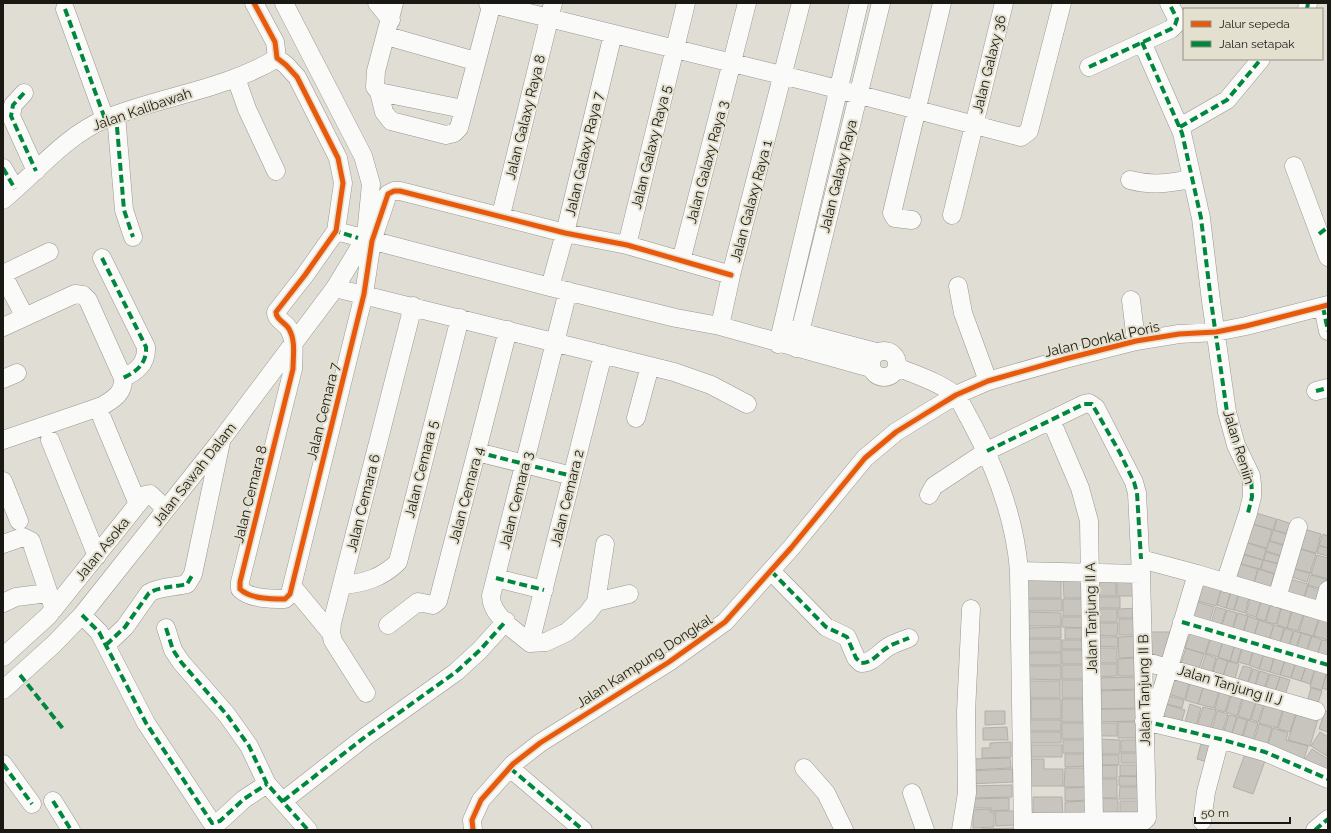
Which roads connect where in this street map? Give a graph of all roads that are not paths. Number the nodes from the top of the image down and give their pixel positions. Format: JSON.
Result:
{"nodes":[{"id":1,"x":254,"y":3,"type":"edge"},
{"id":2,"x":284,"y":3,"type":"edge"},
{"id":3,"x":377,"y":3,"type":"edge"},
{"id":4,"x":490,"y":3,"type":"edge"},
{"id":5,"x":686,"y":3,"type":"edge"},
{"id":6,"x":747,"y":3,"type":"edge"},
{"id":7,"x":801,"y":3,"type":"edge"},
{"id":8,"x":859,"y":3,"type":"edge"},
{"id":9,"x":881,"y":3,"type":"edge"},
{"id":10,"x":942,"y":3,"type":"edge"},
{"id":11,"x":1004,"y":3,"type":"edge"},
{"id":12,"x":1062,"y":3,"type":"edge"},
{"id":13,"x":1169,"y":3,"type":"edge"},
{"id":14,"x":66,"y":9,"type":"dead end"},
{"id":15,"x":551,"y":10,"type":"edge"},
{"id":16,"x":390,"y":19,"type":"edge"},
{"id":17,"x":613,"y":34,"type":"junction"},
{"id":18,"x":1142,"y":42,"type":"junction"},
{"id":19,"x":674,"y":49,"type":"junction"},
{"id":20,"x":277,"y":58,"type":"junction"},
{"id":21,"x":1260,"y":60,"type":"edge"},
{"id":22,"x":475,"y":61,"type":"junction"},
{"id":23,"x":732,"y":63,"type":"junction"},
{"id":24,"x":1089,"y":67,"type":"dead end"},
{"id":25,"x":784,"y":75,"type":"junction"},
{"id":26,"x":236,"y":78,"type":"junction"},
{"id":27,"x":837,"y":89,"type":"junction"},
{"id":28,"x":379,"y":92,"type":"junction"},
{"id":29,"x":24,"y":93,"type":"dead end"},
{"id":30,"x":858,"y":95,"type":"junction"},
{"id":31,"x":463,"y":109,"type":"junction"},
{"id":32,"x":915,"y":110,"type":"junction"},
{"id":33,"x":111,"y":117,"type":"junction"},
{"id":34,"x":974,"y":125,"type":"junction"},
{"id":35,"x":1180,"y":127,"type":"junction"},
{"id":36,"x":1294,"y":166,"type":"dead end"},
{"id":37,"x":3,"y":168,"type":"edge"},
{"id":38,"x":36,"y":171,"type":"junction"},
{"id":39,"x":276,"y":171,"type":"dead end"},
{"id":40,"x":1192,"y":179,"type":"junction"},
{"id":41,"x":1130,"y":180,"type":"dead end"},
{"id":42,"x":9,"y":195,"type":"edge"},
{"id":43,"x":952,"y":215,"type":"dead end"},
{"id":44,"x":501,"y":216,"type":"junction"},
{"id":45,"x":912,"y":220,"type":"dead end"},
{"id":46,"x":1323,"y":230,"type":"edge"},
{"id":47,"x":565,"y":233,"type":"junction"},
{"id":48,"x":133,"y":237,"type":"dead end"},
{"id":49,"x":355,"y":237,"type":"junction"},
{"id":50,"x":627,"y":245,"type":"junction"},
{"id":51,"x":49,"y":252,"type":"dead end"},
{"id":52,"x":1328,"y":257,"type":"edge"},
{"id":53,"x":102,"y":258,"type":"dead end"},
{"id":54,"x":681,"y":261,"type":"junction"},
{"id":55,"x":3,"y":275,"type":"edge"},
{"id":56,"x":731,"y":275,"type":"junction"},
{"id":57,"x":552,"y":280,"type":"junction"},
{"id":58,"x":958,"y":286,"type":"dead end"},
{"id":59,"x":335,"y":288,"type":"junction"},
{"id":60,"x":568,"y":291,"type":"junction"},
{"id":61,"x":364,"y":294,"type":"junction"},
{"id":62,"x":1131,"y":300,"type":"dead end"},
{"id":63,"x":413,"y":306,"type":"junction"},
{"id":64,"x":1325,"y":306,"type":"edge"},
{"id":65,"x":25,"y":317,"type":"junction"},
{"id":66,"x":460,"y":318,"type":"junction"},
{"id":67,"x":720,"y":326,"type":"junction"},
{"id":68,"x":3,"y":327,"type":"edge"},
{"id":69,"x":286,"y":329,"type":"junction"},
{"id":70,"x":508,"y":330,"type":"junction"},
{"id":71,"x":1328,"y":330,"type":"edge"},
{"id":72,"x":1216,"y":332,"type":"junction"},
{"id":73,"x":780,"y":336,"type":"junction"},
{"id":74,"x":798,"y":340,"type":"junction"},
{"id":75,"x":1136,"y":341,"type":"junction"},
{"id":76,"x":555,"y":343,"type":"junction"},
{"id":77,"x":603,"y":354,"type":"junction"},
{"id":78,"x":650,"y":366,"type":"junction"},
{"id":79,"x":123,"y":378,"type":"junction"},
{"id":80,"x":988,"y":381,"type":"junction"},
{"id":81,"x":956,"y":395,"type":"junction"},
{"id":82,"x":747,"y":404,"type":"dead end"},
{"id":83,"x":102,"y":418,"type":"dead end"},
{"id":84,"x":636,"y":418,"type":"dead end"},
{"id":85,"x":1051,"y":420,"type":"junction"},
{"id":86,"x":3,"y":440,"type":"edge"},
{"id":87,"x":50,"y":440,"type":"dead end"},
{"id":88,"x":221,"y":440,"type":"junction"},
{"id":89,"x":987,"y":451,"type":"junction"},
{"id":90,"x":477,"y":452,"type":"junction"},
{"id":91,"x":525,"y":464,"type":"junction"},
{"id":92,"x":572,"y":476,"type":"junction"},
{"id":93,"x":3,"y":481,"type":"edge"},
{"id":94,"x":929,"y":495,"type":"dead end"},
{"id":95,"x":154,"y":503,"type":"junction"},
{"id":96,"x":19,"y":521,"type":"dead end"},
{"id":97,"x":1298,"y":527,"type":"dead end"},
{"id":98,"x":3,"y":544,"type":"edge"},
{"id":99,"x":605,"y":544,"type":"dead end"},
{"id":100,"x":97,"y":556,"type":"junction"},
{"id":101,"x":1141,"y":567,"type":"junction"},
{"id":102,"x":771,"y":570,"type":"junction"},
{"id":103,"x":1019,"y":571,"type":"junction"},
{"id":104,"x":1090,"y":572,"type":"junction"},
{"id":105,"x":1197,"y":574,"type":"junction"},
{"id":106,"x":496,"y":578,"type":"junction"},
{"id":107,"x":1226,"y":583,"type":"junction"},
{"id":108,"x":342,"y":585,"type":"junction"},
{"id":109,"x":292,"y":586,"type":"junction"},
{"id":110,"x":544,"y":590,"type":"junction"},
{"id":111,"x":1328,"y":590,"type":"edge"},
{"id":112,"x":628,"y":594,"type":"dead end"},
{"id":113,"x":1277,"y":598,"type":"junction"},
{"id":114,"x":51,"y":601,"type":"junction"},
{"id":115,"x":596,"y":602,"type":"junction"},
{"id":116,"x":3,"y":603,"type":"edge"},
{"id":117,"x":971,"y":609,"type":"dead end"},
{"id":118,"x":1325,"y":612,"type":"edge"},
{"id":119,"x":82,"y":615,"type":"junction"},
{"id":120,"x":506,"y":621,"type":"junction"},
{"id":121,"x":1182,"y":622,"type":"junction"},
{"id":122,"x":388,"y":625,"type":"dead end"},
{"id":123,"x":166,"y":628,"type":"dead end"},
{"id":124,"x":331,"y":633,"type":"junction"},
{"id":125,"x":909,"y":638,"type":"dead end"},
{"id":126,"x":530,"y":642,"type":"junction"},
{"id":127,"x":106,"y":645,"type":"junction"},
{"id":128,"x":3,"y":657,"type":"edge"},
{"id":129,"x":1143,"y":661,"type":"junction"},
{"id":130,"x":1328,"y":665,"type":"edge"},
{"id":131,"x":1170,"y":667,"type":"junction"},
{"id":132,"x":3,"y":690,"type":"edge"},
{"id":133,"x":366,"y":693,"type":"dead end"},
{"id":134,"x":1316,"y":711,"type":"dead end"},
{"id":135,"x":1148,"y":722,"type":"junction"},
{"id":136,"x":1220,"y":739,"type":"junction"},
{"id":137,"x":3,"y":764,"type":"edge"},
{"id":138,"x":510,"y":768,"type":"junction"},
{"id":139,"x":804,"y":768,"type":"dead end"},
{"id":140,"x":1328,"y":778,"type":"edge"},
{"id":141,"x":267,"y":784,"type":"junction"},
{"id":142,"x":912,"y":793,"type":"dead end"},
{"id":143,"x":54,"y":801,"type":"dead end"},
{"id":144,"x":283,"y":801,"type":"junction"},
{"id":145,"x":32,"y":804,"type":"dead end"},
{"id":146,"x":1328,"y":819,"type":"edge"},
{"id":147,"x":1202,"y":821,"type":"dead end"},
{"id":148,"x":1094,"y":822,"type":"junction"},
{"id":149,"x":1023,"y":826,"type":"edge"},
{"id":150,"x":71,"y":830,"type":"edge"},
{"id":151,"x":307,"y":830,"type":"edge"},
{"id":152,"x":473,"y":830,"type":"edge"},
{"id":153,"x":583,"y":830,"type":"edge"},
{"id":154,"x":844,"y":830,"type":"edge"},
{"id":155,"x":925,"y":830,"type":"edge"},
{"id":156,"x":961,"y":830,"type":"edge"},
{"id":157,"x":1315,"y":830,"type":"edge"}],
"edges":[{"from":1,"to":20,"type":"street"},
{"from":2,"to":49,"type":"street"},
{"from":3,"to":16,"type":"street"},
{"from":4,"to":15,"type":"street"},
{"from":4,"to":22,"type":"street"},
{"from":5,"to":19,"type":"street","name":"Jalan Galaxy Raya 5"},
{"from":6,"to":23,"type":"street","name":"Jalan Galaxy Raya 3"},
{"from":7,"to":25,"type":"street","name":"Jalan Galaxy Raya 1"},
{"from":8,"to":27,"type":"street","name":"Jalan Galaxy Raya"},
{"from":9,"to":30,"type":"street","name":"Jalan Galaxy Raya"},
{"from":10,"to":32,"type":"street"},
{"from":11,"to":34,"type":"street","name":"Jalan Galaxy 36"},
{"from":12,"to":34,"type":"street"},
{"from":13,"to":18,"type":"street"},
{"from":14,"to":33,"type":"street"},
{"from":15,"to":17,"type":"street"},
{"from":15,"to":44,"type":"street","name":"Jalan Galaxy Raya 8"},
{"from":16,"to":22,"type":"street"},
{"from":16,"to":28,"type":"street"},
{"from":17,"to":19,"type":"street"},
{"from":17,"to":47,"type":"street","name":"Jalan Galaxy Raya 7"},
{"from":18,"to":24,"type":"street"},
{"from":18,"to":35,"type":"street","name":"Jalan Reniin"},
{"from":19,"to":23,"type":"street"},
{"from":19,"to":50,"type":"street","name":"Jalan Galaxy Raya 5"},
{"from":20,"to":26,"type":"street","name":"Jalan Kalibawah"},
{"from":20,"to":49,"type":"street"},
{"from":21,"to":35,"type":"street"},
{"from":22,"to":31,"type":"street"},
{"from":23,"to":25,"type":"street"},
{"from":23,"to":54,"type":"street","name":"Jalan Galaxy Raya 3"},
{"from":25,"to":27,"type":"street"},
{"from":25,"to":56,"type":"street","name":"Jalan Galaxy Raya 1"},
{"from":26,"to":33,"type":"street","name":"Jalan Kalibawah"},
{"from":26,"to":39,"type":"street"},
{"from":27,"to":30,"type":"street"},
{"from":27,"to":73,"type":"street","name":"Jalan Galaxy Raya"},
{"from":28,"to":31,"type":"street"},
{"from":28,"to":31,"type":"street"},
{"from":29,"to":38,"type":"street"},
{"from":30,"to":32,"type":"street"},
{"from":30,"to":74,"type":"street","name":"Jalan Galaxy Raya"},
{"from":32,"to":34,"type":"street"},
{"from":32,"to":45,"type":"street"},
{"from":33,"to":38,"type":"street","name":"Jalan Kalibawah"},
{"from":33,"to":48,"type":"street"},
{"from":34,"to":43,"type":"street","name":"Jalan Galaxy 36"},
{"from":35,"to":40,"type":"street","name":"Jalan Reniin"},
{"from":36,"to":46,"type":"street"},
{"from":37,"to":42,"type":"street"},
{"from":38,"to":42,"type":"street","name":"Jalan Kalibawah"},
{"from":40,"to":41,"type":"street"},
{"from":40,"to":72,"type":"street","name":"Jalan Reniin"},
{"from":44,"to":47,"type":"street"},
{"from":44,"to":49,"type":"street"},
{"from":46,"to":52,"type":"street"},
{"from":47,"to":50,"type":"street"},
{"from":47,"to":57,"type":"street","name":"Jalan Galaxy Raya 7"},
{"from":49,"to":57,"type":"street"},
{"from":49,"to":59,"type":"street","name":"Jalan Sawah Dalam"},
{"from":49,"to":61,"type":"street","name":"Jalan Cemara 7"},
{"from":49,"to":69,"type":"street"},
{"from":50,"to":54,"type":"street"},
{"from":51,"to":55,"type":"street"},
{"from":53,"to":79,"type":"street"},
{"from":54,"to":56,"type":"street"},
{"from":55,"to":65,"type":"street"},
{"from":56,"to":67,"type":"street","name":"Jalan Galaxy Raya 1"},
{"from":57,"to":60,"type":"street"},
{"from":58,"to":80,"type":"street"},
{"from":59,"to":61,"type":"street"},
{"from":59,"to":69,"type":"street","name":"Jalan Sawah Dalam"},
{"from":60,"to":67,"type":"street"},
{"from":60,"to":76,"type":"street","name":"Jalan Cemara 3"},
{"from":61,"to":63,"type":"street"},
{"from":61,"to":109,"type":"street","name":"Jalan Cemara 7"},
{"from":62,"to":75,"type":"street"},
{"from":63,"to":66,"type":"street"},
{"from":63,"to":108,"type":"street","name":"Jalan Cemara 6"},
{"from":64,"to":71,"type":"street"},
{"from":64,"to":72,"type":"street","name":"Jalan Donkal Poris"},
{"from":65,"to":68,"type":"street"},
{"from":65,"to":79,"type":"street"},
{"from":66,"to":70,"type":"street"},
{"from":66,"to":108,"type":"street","name":"Jalan Cemara 5"},
{"from":67,"to":73,"type":"street"},
{"from":69,"to":88,"type":"street","name":"Jalan Sawah Dalam"},
{"from":69,"to":109,"type":"street","name":"Jalan Cemara 8"},
{"from":70,"to":76,"type":"street"},
{"from":70,"to":90,"type":"street","name":"Jalan Cemara 4"},
{"from":72,"to":75,"type":"street","name":"Jalan Donkal Poris"},
{"from":72,"to":107,"type":"street","name":"Jalan Reniin"},
{"from":73,"to":74,"type":"street"},
{"from":74,"to":81,"type":"street"},
{"from":75,"to":80,"type":"street","name":"Jalan Donkal Poris"},
{"from":76,"to":77,"type":"street"},
{"from":76,"to":91,"type":"street","name":"Jalan Cemara 3"},
{"from":77,"to":78,"type":"street"},
{"from":77,"to":92,"type":"street","name":"Jalan Cemara 2"},
{"from":78,"to":82,"type":"street"},
{"from":78,"to":84,"type":"street"},
{"from":79,"to":86,"type":"street"},
{"from":80,"to":81,"type":"street","name":"Jalan Donkal Poris"},
{"from":81,"to":89,"type":"street"},
{"from":81,"to":102,"type":"street","name":"Jalan Kampung Dongkal"},
{"from":83,"to":95,"type":"street"},
{"from":85,"to":89,"type":"street","name":"Jalan Tanjung II B"},
{"from":85,"to":101,"type":"street","name":"Jalan Tanjung II B"},
{"from":85,"to":104,"type":"street","name":"Jalan Tanjung II A"},
{"from":87,"to":100,"type":"street"},
{"from":88,"to":95,"type":"street","name":"Jalan Sawah Dalam"},
{"from":88,"to":127,"type":"street"},
{"from":89,"to":94,"type":"street","name":"Jalan Tanjung II B"},
{"from":89,"to":103,"type":"street"},
{"from":90,"to":91,"type":"street"},
{"from":90,"to":122,"type":"street","name":"Jalan Cemara 4"},
{"from":91,"to":92,"type":"street"},
{"from":91,"to":106,"type":"street","name":"Jalan Cemara 3"},
{"from":92,"to":110,"type":"street","name":"Jalan Cemara 2"},
{"from":93,"to":96,"type":"street"},
{"from":95,"to":100,"type":"street","name":"Jalan Asoka"},
{"from":95,"to":119,"type":"street","name":"Jalan Sawah Dalam"},
{"from":97,"to":113,"type":"street"},
{"from":98,"to":114,"type":"street"},
{"from":99,"to":115,"type":"street"},
{"from":100,"to":114,"type":"street","name":"Jalan Asoka"},
{"from":101,"to":104,"type":"street"},
{"from":101,"to":105,"type":"street"},
{"from":101,"to":129,"type":"street","name":"Jalan Tanjung II B"},
{"from":102,"to":125,"type":"street"},
{"from":102,"to":138,"type":"street","name":"Jalan Kampung Dongkal"},
{"from":103,"to":104,"type":"street"},
{"from":103,"to":149,"type":"street"},
{"from":104,"to":148,"type":"street","name":"Jalan Tanjung II A"},
{"from":105,"to":107,"type":"street"},
{"from":105,"to":121,"type":"street"},
{"from":106,"to":110,"type":"street"},
{"from":106,"to":120,"type":"street","name":"Jalan Cemara 3"},
{"from":107,"to":113,"type":"street"},
{"from":108,"to":124,"type":"street","name":"Jalan Cemara 6"},
{"from":109,"to":124,"type":"street"},
{"from":110,"to":126,"type":"street","name":"Jalan Cemara 2"},
{"from":111,"to":118,"type":"street"},
{"from":112,"to":115,"type":"street"},
{"from":113,"to":118,"type":"street"},
{"from":114,"to":116,"type":"street"},
{"from":114,"to":128,"type":"street","name":"Jalan Asoka"},
{"from":115,"to":126,"type":"street"},
{"from":117,"to":156,"type":"street"},
{"from":119,"to":127,"type":"street"},
{"from":119,"to":132,"type":"street","name":"Jalan Sawah Dalam"},
{"from":120,"to":126,"type":"street","name":"Jalan Cemara 3"},
{"from":120,"to":144,"type":"street"},
{"from":121,"to":130,"type":"street"},
{"from":121,"to":131,"type":"street"},
{"from":123,"to":141,"type":"street"},
{"from":124,"to":133,"type":"street"},
{"from":127,"to":141,"type":"street"},
{"from":129,"to":131,"type":"street","name":"Jalan Tanjung II J"},
{"from":129,"to":135,"type":"street","name":"Jalan Tanjung II B"},
{"from":131,"to":134,"type":"street","name":"Jalan Tanjung II J"},
{"from":131,"to":135,"type":"street"},
{"from":135,"to":136,"type":"street"},
{"from":135,"to":148,"type":"street","name":"Jalan Tanjung II B"},
{"from":136,"to":140,"type":"street"},
{"from":136,"to":147,"type":"street"},
{"from":137,"to":145,"type":"street"},
{"from":138,"to":152,"type":"street","name":"Jalan Kampung Dongkal"},
{"from":138,"to":153,"type":"street"},
{"from":139,"to":154,"type":"street"},
{"from":141,"to":144,"type":"street"},
{"from":142,"to":155,"type":"street"},
{"from":143,"to":150,"type":"street"},
{"from":144,"to":151,"type":"street"},
{"from":146,"to":157,"type":"street"},
{"from":148,"to":149,"type":"street"}]}
